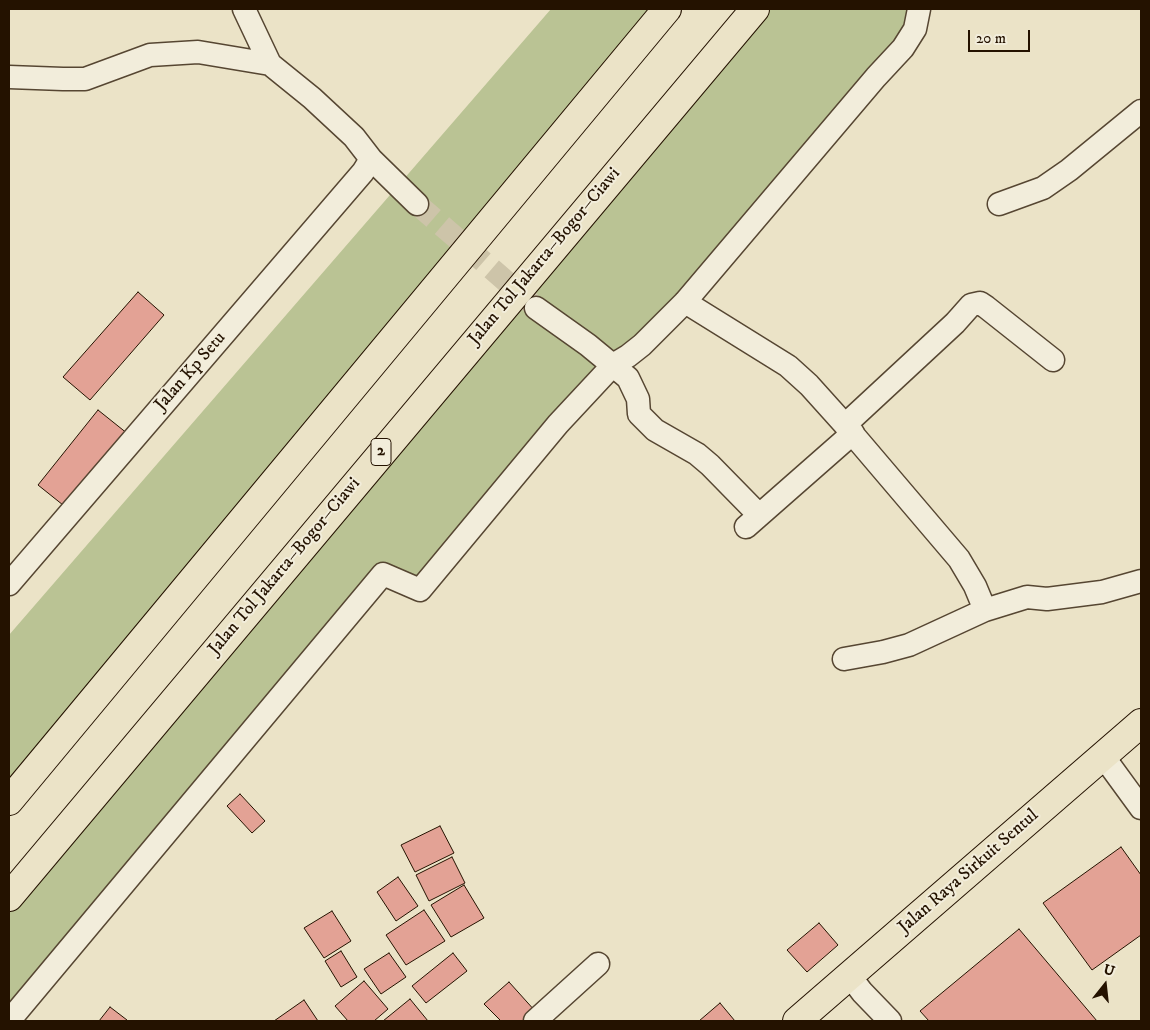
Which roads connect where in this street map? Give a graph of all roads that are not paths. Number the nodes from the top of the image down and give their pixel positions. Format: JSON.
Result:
{"nodes":[{"id":1,"x":244,"y":9,"type":"edge"},
{"id":2,"x":667,"y":9,"type":"edge"},
{"id":3,"x":754,"y":9,"type":"edge"},
{"id":4,"x":919,"y":9,"type":"edge"},
{"id":5,"x":270,"y":64,"type":"junction"},
{"id":6,"x":9,"y":76,"type":"edge"},
{"id":7,"x":1141,"y":111,"type":"edge"},
{"id":8,"x":371,"y":159,"type":"junction"},
{"id":9,"x":417,"y":204,"type":"tunnel mouth"},
{"id":10,"x":999,"y":204,"type":"dead end"},
{"id":11,"x":685,"y":302,"type":"junction"},
{"id":12,"x":536,"y":308,"type":"tunnel mouth"},
{"id":13,"x":1053,"y":360,"type":"dead end"},
{"id":14,"x":613,"y":365,"type":"junction"},
{"id":15,"x":849,"y":429,"type":"junction"},
{"id":16,"x":1141,"y":581,"type":"edge"},
{"id":17,"x":9,"y":584,"type":"edge"},
{"id":18,"x":985,"y":610,"type":"junction"},
{"id":19,"x":844,"y":659,"type":"dead end"},
{"id":20,"x":1141,"y":723,"type":"edge"},
{"id":21,"x":1103,"y":756,"type":"junction"},
{"id":22,"x":9,"y":801,"type":"edge"},
{"id":23,"x":1141,"y":808,"type":"edge"},
{"id":24,"x":9,"y":897,"type":"edge"},
{"id":25,"x":598,"y":964,"type":"dead end"},
{"id":26,"x":850,"y":976,"type":"junction"},
{"id":27,"x":9,"y":1021,"type":"edge"},
{"id":28,"x":535,"y":1021,"type":"edge"},
{"id":29,"x":797,"y":1021,"type":"edge"},
{"id":30,"x":890,"y":1021,"type":"edge"}],
"edges":[{"from":1,"to":5,"type":"street"},
{"from":2,"to":22,"type":"main road"},
{"from":3,"to":24,"type":"main road","name":"Jalan Tol Jakarta–Bogor–Ciawi","number":"2"},
{"from":4,"to":11,"type":"street"},
{"from":5,"to":6,"type":"street"},
{"from":5,"to":8,"type":"street"},
{"from":7,"to":10,"type":"street"},
{"from":8,"to":9,"type":"street"},
{"from":8,"to":17,"type":"street","name":"Jalan Kp Setu"},
{"from":11,"to":14,"type":"street"},
{"from":11,"to":15,"type":"street"},
{"from":12,"to":14,"type":"street"},
{"from":13,"to":15,"type":"street"},
{"from":14,"to":15,"type":"street"},
{"from":14,"to":27,"type":"street"},
{"from":15,"to":18,"type":"street"},
{"from":16,"to":18,"type":"street"},
{"from":18,"to":19,"type":"street"},
{"from":20,"to":21,"type":"main road","name":"Jalan Raya Sirkuit Sentul"},
{"from":21,"to":23,"type":"street"},
{"from":21,"to":26,"type":"main road","name":"Jalan Raya Sirkuit Sentul"},
{"from":25,"to":28,"type":"street"},
{"from":26,"to":29,"type":"main road","name":"Jalan Raya Sirkuit Sentul"},
{"from":26,"to":30,"type":"street"}]}
